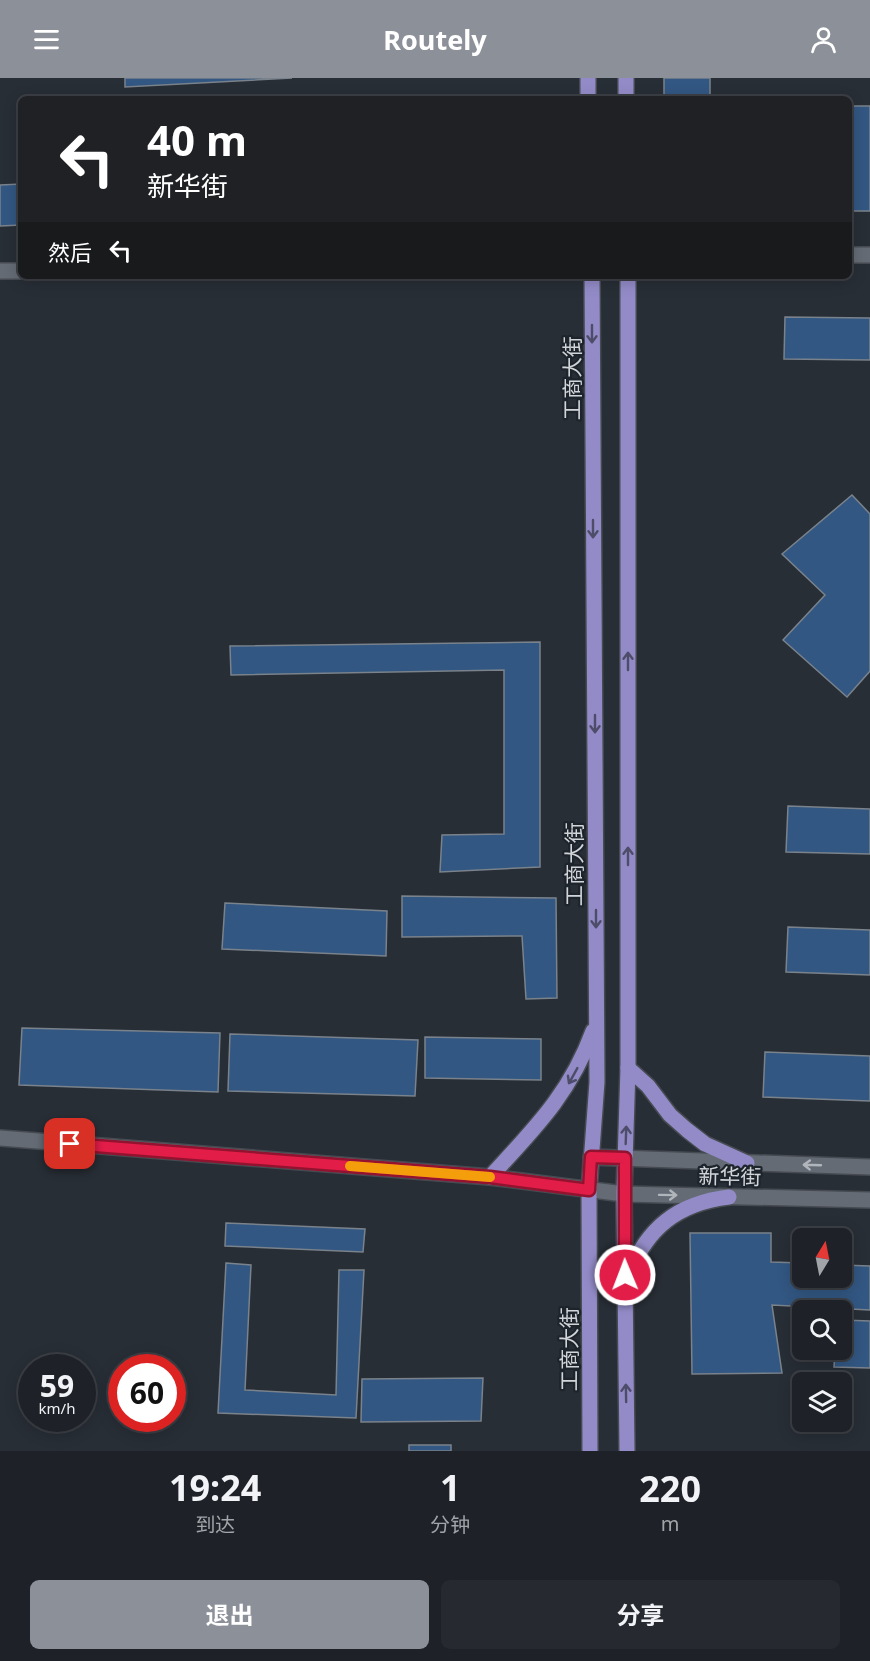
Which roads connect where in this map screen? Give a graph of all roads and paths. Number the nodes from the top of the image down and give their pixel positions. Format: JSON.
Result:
{"nodes":[{"id":1,"x":588,"y":78,"type":"edge"},
{"id":2,"x":626,"y":78,"type":"edge"},
{"id":3,"x":588,"y":96,"type":"edge"},
{"id":4,"x":627,"y":96,"type":"edge"},
{"id":5,"x":852,"y":255,"type":"edge"},
{"id":6,"x":870,"y":255,"type":"edge"},
{"id":7,"x":0,"y":271,"type":"edge"},
{"id":8,"x":18,"y":271,"type":"edge"},
{"id":9,"x":592,"y":279,"type":"edge"},
{"id":10,"x":628,"y":279,"type":"edge"},
{"id":11,"x":596,"y":1023,"type":"junction"},
{"id":12,"x":628,"y":1068,"type":"junction"},
{"id":13,"x":0,"y":1138,"type":"edge"},
{"id":14,"x":591,"y":1157,"type":"junction"},
{"id":15,"x":625,"y":1158,"type":"junction"},
{"id":16,"x":747,"y":1163,"type":"junction"},
{"id":17,"x":870,"y":1167,"type":"edge"},
{"id":18,"x":490,"y":1177,"type":"junction"},
{"id":19,"x":589,"y":1190,"type":"junction"},
{"id":20,"x":624,"y":1194,"type":"junction"},
{"id":21,"x":729,"y":1197,"type":"junction"},
{"id":22,"x":870,"y":1200,"type":"edge"},
{"id":23,"x":625,"y":1294,"type":"junction"},
{"id":24,"x":590,"y":1451,"type":"edge"},
{"id":25,"x":627,"y":1451,"type":"edge"}],
"edges":[{"from":1,"to":3,"type":"main road"},
{"from":2,"to":4,"type":"main road"},
{"from":5,"to":6,"type":"street"},
{"from":7,"to":8,"type":"street"},
{"from":9,"to":11,"type":"main road","name":"工商大街","one_way":true},
{"from":12,"to":10,"type":"main road","one_way":true},
{"from":11,"to":14,"type":"main road","name":"工商大街"},
{"from":11,"to":18,"type":"main road","one_way":true},
{"from":15,"to":12,"type":"main road","one_way":true},
{"from":12,"to":16,"type":"main road"},
{"from":13,"to":18,"type":"street","name":"新华街"},
{"from":14,"to":15,"type":"street","name":"新华街"},
{"from":14,"to":19,"type":"main road","name":"工商大街"},
{"from":15,"to":16,"type":"street","name":"新华街"},
{"from":15,"to":20,"type":"main road"},
{"from":17,"to":16,"type":"street","name":"新华街","one_way":true},
{"from":18,"to":19,"type":"street","name":"新华街"},
{"from":19,"to":20,"type":"street","name":"新华街"},
{"from":19,"to":24,"type":"main road","name":"工商大街"},
{"from":20,"to":21,"type":"street","name":"新华街","one_way":true},
{"from":20,"to":23,"type":"main road"},
{"from":21,"to":22,"type":"street","name":"新华街"},
{"from":21,"to":23,"type":"main road"},
{"from":25,"to":23,"type":"main road","one_way":true}]}
